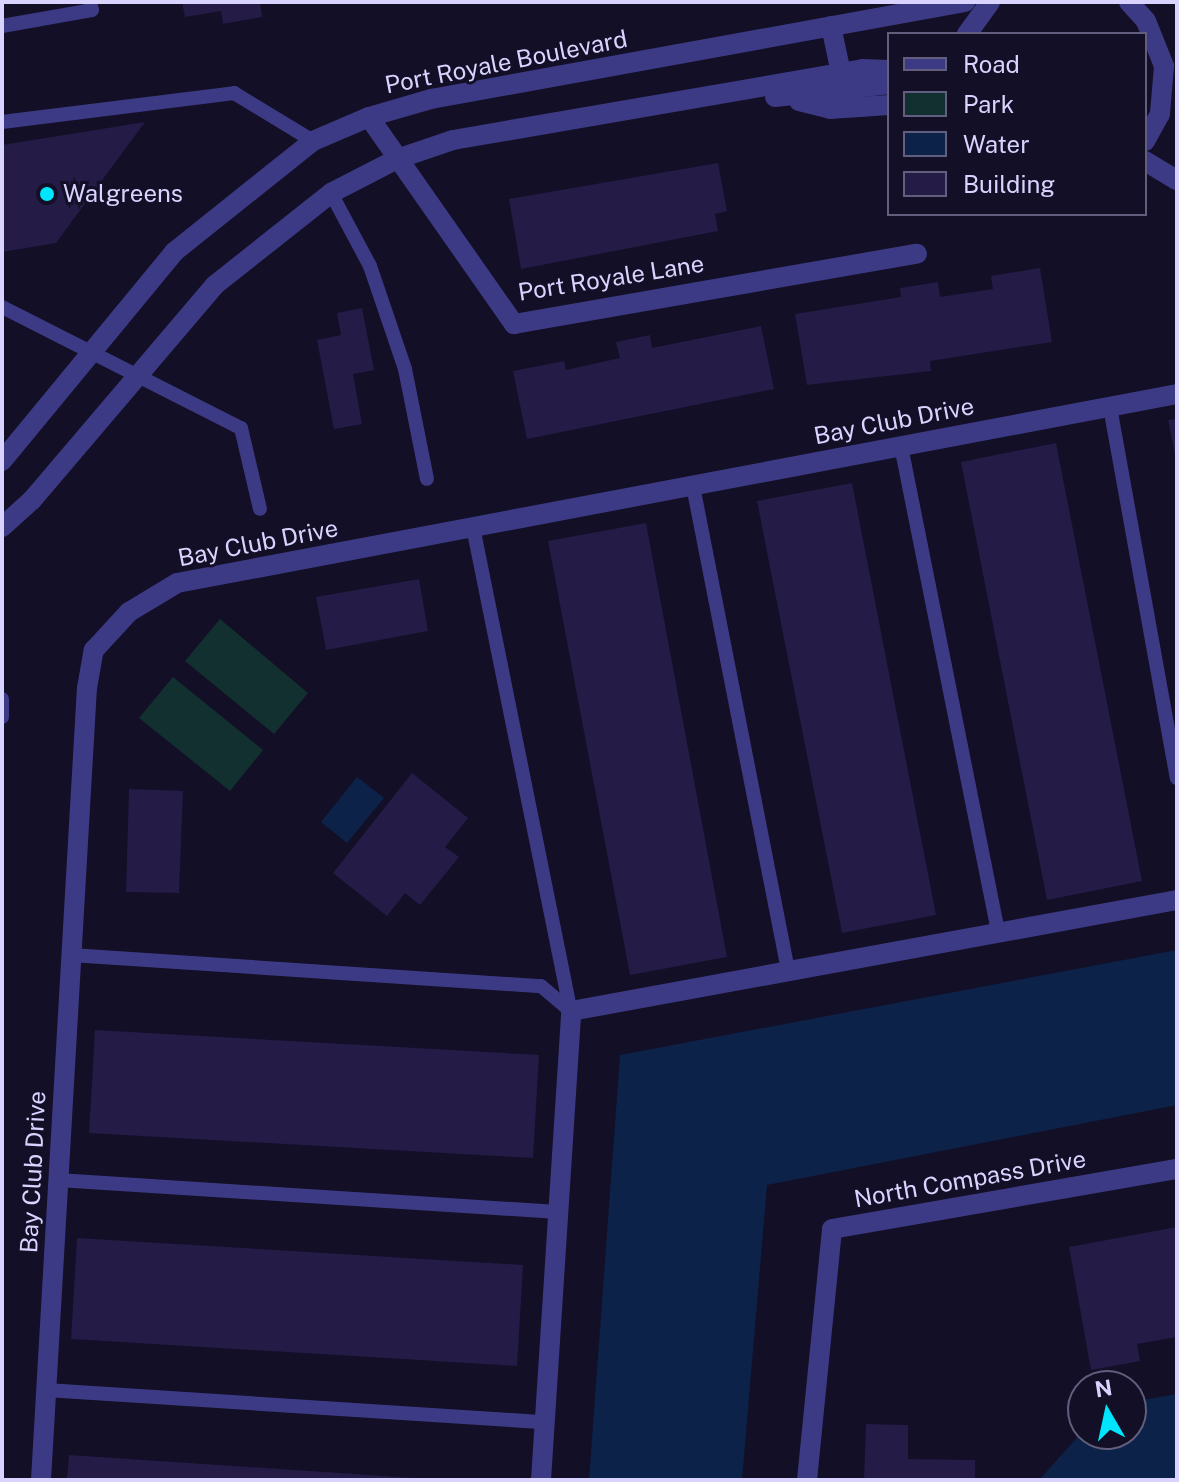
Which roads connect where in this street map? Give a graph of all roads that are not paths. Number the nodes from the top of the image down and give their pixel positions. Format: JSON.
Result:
{"nodes":[{"id":1,"x":90,"y":2,"type":"edge"},
{"id":2,"x":965,"y":2,"type":"edge"},
{"id":3,"x":990,"y":2,"type":"edge"},
{"id":4,"x":1129,"y":2,"type":"edge"},
{"id":5,"x":2,"y":26,"type":"edge"},
{"id":6,"x":831,"y":26,"type":"junction"},
{"id":7,"x":968,"y":32,"type":"edge"},
{"id":8,"x":887,"y":70,"type":"edge"},
{"id":9,"x":841,"y":73,"type":"junction"},
{"id":10,"x":887,"y":84,"type":"edge"},
{"id":11,"x":735,"y":93,"type":"junction"},
{"id":12,"x":788,"y":98,"type":"junction"},
{"id":13,"x":887,"y":105,"type":"edge"},
{"id":14,"x":369,"y":117,"type":"junction"},
{"id":15,"x":2,"y":122,"type":"edge"},
{"id":16,"x":1147,"y":137,"type":"edge"},
{"id":17,"x":313,"y":141,"type":"junction"},
{"id":18,"x":397,"y":159,"type":"junction"},
{"id":19,"x":1147,"y":162,"type":"edge"},
{"id":20,"x":1177,"y":180,"type":"edge"},
{"id":21,"x":331,"y":193,"type":"junction"},
{"id":22,"x":917,"y":254,"type":"dead end"},
{"id":23,"x":2,"y":307,"type":"edge"},
{"id":24,"x":91,"y":353,"type":"junction"},
{"id":25,"x":136,"y":376,"type":"junction"},
{"id":26,"x":1177,"y":394,"type":"edge"},
{"id":27,"x":1110,"y":407,"type":"junction"},
{"id":28,"x":901,"y":446,"type":"junction"},
{"id":29,"x":2,"y":461,"type":"edge"},
{"id":30,"x":427,"y":479,"type":"dead end"},
{"id":31,"x":693,"y":486,"type":"junction"},
{"id":32,"x":260,"y":509,"type":"dead end"},
{"id":33,"x":2,"y":527,"type":"edge"},
{"id":34,"x":473,"y":527,"type":"junction"},
{"id":35,"x":2,"y":699,"type":"edge"},
{"id":36,"x":2,"y":717,"type":"edge"},
{"id":37,"x":1177,"y":778,"type":"edge"},
{"id":38,"x":1177,"y":900,"type":"edge"},
{"id":39,"x":998,"y":933,"type":"junction"},
{"id":40,"x":71,"y":955,"type":"junction"},
{"id":41,"x":788,"y":971,"type":"junction"},
{"id":42,"x":571,"y":1011,"type":"junction"},
{"id":43,"x":1177,"y":1169,"type":"edge"},
{"id":44,"x":58,"y":1180,"type":"junction"},
{"id":45,"x":558,"y":1212,"type":"junction"},
{"id":46,"x":46,"y":1390,"type":"junction"},
{"id":47,"x":544,"y":1422,"type":"junction"},
{"id":48,"x":41,"y":1480,"type":"edge"},
{"id":49,"x":541,"y":1480,"type":"edge"},
{"id":50,"x":807,"y":1480,"type":"edge"}],
"edges":[{"from":1,"to":5,"type":"lane"},
{"from":2,"to":6,"type":"street","name":"Port Royale Boulevard"},
{"from":3,"to":7,"type":"street"},
{"from":4,"to":16,"type":"street"},
{"from":6,"to":9,"type":"street"},
{"from":6,"to":14,"type":"street","name":"Port Royale Boulevard"},
{"from":8,"to":9,"type":"street"},
{"from":9,"to":11,"type":"street"},
{"from":10,"to":12,"type":"street"},
{"from":11,"to":12,"type":"street"},
{"from":11,"to":18,"type":"street"},
{"from":12,"to":13,"type":"street"},
{"from":14,"to":17,"type":"street","name":"Port Royale Boulevard"},
{"from":14,"to":18,"type":"street","name":"Port Royale Lane"},
{"from":15,"to":17,"type":"lane"},
{"from":17,"to":24,"type":"street","name":"Port Royale Boulevard"},
{"from":18,"to":21,"type":"street"},
{"from":18,"to":22,"type":"street","name":"Port Royale Lane"},
{"from":19,"to":20,"type":"street"},
{"from":21,"to":25,"type":"street"},
{"from":21,"to":30,"type":"lane"},
{"from":23,"to":24,"type":"lane"},
{"from":24,"to":25,"type":"lane"},
{"from":24,"to":29,"type":"street","name":"Port Royale Boulevard"},
{"from":25,"to":32,"type":"lane"},
{"from":25,"to":33,"type":"street"},
{"from":26,"to":27,"type":"street","name":"Bay Club Drive"},
{"from":27,"to":28,"type":"street","name":"Bay Club Drive"},
{"from":27,"to":37,"type":"lane"},
{"from":28,"to":31,"type":"street","name":"Bay Club Drive"},
{"from":28,"to":39,"type":"lane"},
{"from":31,"to":34,"type":"street","name":"Bay Club Drive"},
{"from":31,"to":41,"type":"lane"},
{"from":34,"to":40,"type":"street","name":"Bay Club Drive"},
{"from":34,"to":42,"type":"lane"},
{"from":35,"to":36,"type":"lane"},
{"from":38,"to":39,"type":"street"},
{"from":39,"to":41,"type":"street"},
{"from":40,"to":42,"type":"lane"},
{"from":40,"to":44,"type":"street","name":"Bay Club Drive"},
{"from":41,"to":42,"type":"street"},
{"from":42,"to":45,"type":"street"},
{"from":43,"to":50,"type":"street","name":"North Compass Drive"},
{"from":44,"to":45,"type":"lane"},
{"from":44,"to":46,"type":"street","name":"Bay Club Drive"},
{"from":45,"to":47,"type":"street"},
{"from":46,"to":47,"type":"lane"},
{"from":46,"to":48,"type":"street","name":"Bay Club Drive"},
{"from":47,"to":49,"type":"street"}]}
